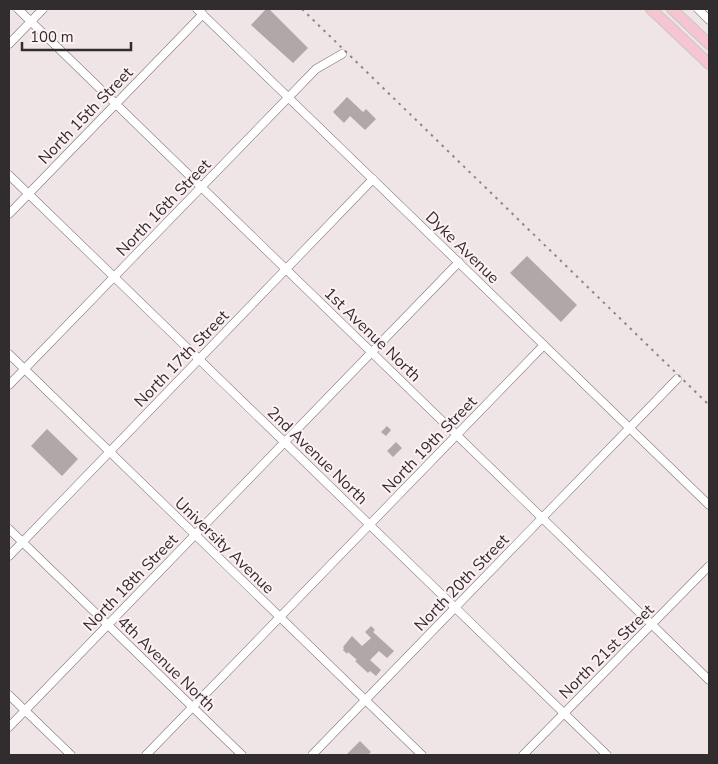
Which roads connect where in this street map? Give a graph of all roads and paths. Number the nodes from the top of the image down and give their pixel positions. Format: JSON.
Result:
{"nodes":[{"id":1,"x":18,"y":9,"type":"edge"},
{"id":2,"x":43,"y":9,"type":"edge"},
{"id":3,"x":651,"y":9,"type":"edge"},
{"id":4,"x":672,"y":9,"type":"edge"},
{"id":5,"x":698,"y":9,"type":"edge"},
{"id":6,"x":200,"y":11,"type":"edge"},
{"id":7,"x":709,"y":20,"type":"edge"},
{"id":8,"x":31,"y":21,"type":"junction"},
{"id":9,"x":9,"y":44,"type":"edge"},
{"id":10,"x":709,"y":44,"type":"edge"},
{"id":11,"x":342,"y":54,"type":"dead end"},
{"id":12,"x":709,"y":64,"type":"edge"},
{"id":13,"x":288,"y":96,"type":"junction"},
{"id":14,"x":115,"y":104,"type":"junction"},
{"id":15,"x":9,"y":175,"type":"edge"},
{"id":16,"x":374,"y":179,"type":"junction"},
{"id":17,"x":201,"y":187,"type":"junction"},
{"id":18,"x":28,"y":194,"type":"junction"},
{"id":19,"x":9,"y":214,"type":"edge"},
{"id":20,"x":459,"y":262,"type":"junction"},
{"id":21,"x":286,"y":270,"type":"junction"},
{"id":22,"x":114,"y":277,"type":"junction"},
{"id":23,"x":544,"y":345,"type":"junction"},
{"id":24,"x":371,"y":352,"type":"junction"},
{"id":25,"x":9,"y":354,"type":"edge"},
{"id":26,"x":199,"y":359,"type":"junction"},
{"id":27,"x":24,"y":369,"type":"junction"},
{"id":28,"x":677,"y":379,"type":"dead end"},
{"id":29,"x":9,"y":385,"type":"edge"},
{"id":30,"x":630,"y":428,"type":"junction"},
{"id":31,"x":457,"y":435,"type":"junction"},
{"id":32,"x":284,"y":442,"type":"junction"},
{"id":33,"x":109,"y":452,"type":"junction"},
{"id":34,"x":709,"y":504,"type":"edge"},
{"id":35,"x":542,"y":518,"type":"junction"},
{"id":36,"x":370,"y":525,"type":"junction"},
{"id":37,"x":9,"y":529,"type":"edge"},
{"id":38,"x":195,"y":535,"type":"junction"},
{"id":39,"x":22,"y":542,"type":"junction"},
{"id":40,"x":9,"y":556,"type":"edge"},
{"id":41,"x":709,"y":566,"type":"edge"},
{"id":42,"x":455,"y":607,"type":"junction"},
{"id":43,"x":280,"y":617,"type":"junction"},
{"id":44,"x":652,"y":624,"type":"junction"},
{"id":45,"x":108,"y":625,"type":"junction"},
{"id":46,"x":709,"y":680,"type":"edge"},
{"id":47,"x":9,"y":695,"type":"edge"},
{"id":48,"x":365,"y":700,"type":"junction"},
{"id":49,"x":193,"y":707,"type":"junction"},
{"id":50,"x":25,"y":710,"type":"junction"},
{"id":51,"x":564,"y":713,"type":"junction"},
{"id":52,"x":9,"y":727,"type":"edge"},
{"id":53,"x":71,"y":755,"type":"edge"},
{"id":54,"x":146,"y":755,"type":"edge"},
{"id":55,"x":242,"y":755,"type":"edge"},
{"id":56,"x":312,"y":755,"type":"edge"},
{"id":57,"x":422,"y":755,"type":"edge"},
{"id":58,"x":523,"y":755,"type":"edge"},
{"id":59,"x":607,"y":755,"type":"edge"}],
"edges":[{"from":1,"to":8,"type":"street","name":"1st Avenue North"},
{"from":2,"to":8,"type":"street"},
{"from":3,"to":12,"type":"main road"},
{"from":4,"to":10,"type":"main road"},
{"from":5,"to":7,"type":"street"},
{"from":6,"to":13,"type":"street","name":"Dyke Avenue"},
{"from":6,"to":14,"type":"street","name":"North 15th Street"},
{"from":8,"to":9,"type":"street"},
{"from":8,"to":14,"type":"street","name":"1st Avenue North"},
{"from":11,"to":13,"type":"street","name":"North 16th Street"},
{"from":13,"to":16,"type":"street","name":"Dyke Avenue"},
{"from":13,"to":17,"type":"street","name":"North 16th Street"},
{"from":14,"to":17,"type":"street","name":"1st Avenue North"},
{"from":14,"to":18,"type":"street","name":"North 15th Street"},
{"from":15,"to":18,"type":"street","name":"2nd Avenue North"},
{"from":16,"to":20,"type":"street","name":"Dyke Avenue"},
{"from":16,"to":21,"type":"street","name":"North 17th Street"},
{"from":17,"to":21,"type":"street","name":"1st Avenue North"},
{"from":17,"to":22,"type":"street","name":"North 16th Street"},
{"from":18,"to":19,"type":"street","name":"North 15th Street"},
{"from":18,"to":22,"type":"street","name":"2nd Avenue North"},
{"from":20,"to":23,"type":"street","name":"Dyke Avenue"},
{"from":20,"to":24,"type":"street","name":"North 18th Street"},
{"from":21,"to":24,"type":"street","name":"1st Avenue North"},
{"from":21,"to":26,"type":"street","name":"North 17th Street"},
{"from":22,"to":26,"type":"street","name":"2nd Avenue North"},
{"from":22,"to":27,"type":"street","name":"North 16th Street"},
{"from":23,"to":30,"type":"street","name":"Dyke Avenue"},
{"from":23,"to":31,"type":"street","name":"North 19th Street"},
{"from":24,"to":31,"type":"street","name":"1st Avenue North"},
{"from":24,"to":32,"type":"street","name":"North 18th Street"},
{"from":25,"to":27,"type":"street","name":"University Avenue"},
{"from":26,"to":32,"type":"street","name":"2nd Avenue North"},
{"from":26,"to":33,"type":"street","name":"North 17th Street"},
{"from":27,"to":29,"type":"street","name":"North 16th Street"},
{"from":27,"to":33,"type":"street","name":"University Avenue"},
{"from":28,"to":30,"type":"street","name":"North 20th Street"},
{"from":30,"to":34,"type":"street","name":"Dyke Avenue"},
{"from":30,"to":35,"type":"street","name":"North 20th Street"},
{"from":31,"to":35,"type":"street","name":"1st Avenue North"},
{"from":31,"to":36,"type":"street","name":"North 19th Street"},
{"from":32,"to":36,"type":"street","name":"2nd Avenue North"},
{"from":32,"to":38,"type":"street","name":"North 18th Street"},
{"from":33,"to":38,"type":"street","name":"University Avenue"},
{"from":33,"to":39,"type":"street","name":"North 17th Street"},
{"from":35,"to":42,"type":"street","name":"North 20th Street"},
{"from":35,"to":44,"type":"street","name":"1st Avenue North"},
{"from":36,"to":42,"type":"street","name":"2nd Avenue North"},
{"from":36,"to":43,"type":"street","name":"North 19th Street"},
{"from":37,"to":39,"type":"street","name":"4th Avenue North"},
{"from":38,"to":43,"type":"street","name":"University Avenue"},
{"from":38,"to":45,"type":"street","name":"North 18th Street"},
{"from":39,"to":40,"type":"street","name":"North 17th Street"},
{"from":39,"to":45,"type":"street","name":"4th Avenue North"},
{"from":41,"to":44,"type":"street","name":"North 21st Street"},
{"from":42,"to":48,"type":"street","name":"North 20th Street"},
{"from":42,"to":51,"type":"street","name":"2nd Avenue North"},
{"from":43,"to":48,"type":"street","name":"University Avenue"},
{"from":43,"to":49,"type":"street","name":"North 19th Street"},
{"from":44,"to":46,"type":"street","name":"1st Avenue North"},
{"from":44,"to":51,"type":"street","name":"North 21st Street"},
{"from":45,"to":49,"type":"street","name":"4th Avenue North"},
{"from":45,"to":50,"type":"street","name":"North 18th Street"},
{"from":47,"to":50,"type":"street"},
{"from":48,"to":56,"type":"street","name":"North 20th Street"},
{"from":48,"to":57,"type":"street","name":"University Avenue"},
{"from":49,"to":54,"type":"street","name":"North 19th Street"},
{"from":49,"to":55,"type":"street","name":"4th Avenue North"},
{"from":50,"to":52,"type":"street","name":"North 18th Street"},
{"from":50,"to":53,"type":"street"},
{"from":51,"to":58,"type":"street","name":"North 21st Street"},
{"from":51,"to":59,"type":"street","name":"2nd Avenue North"}]}
